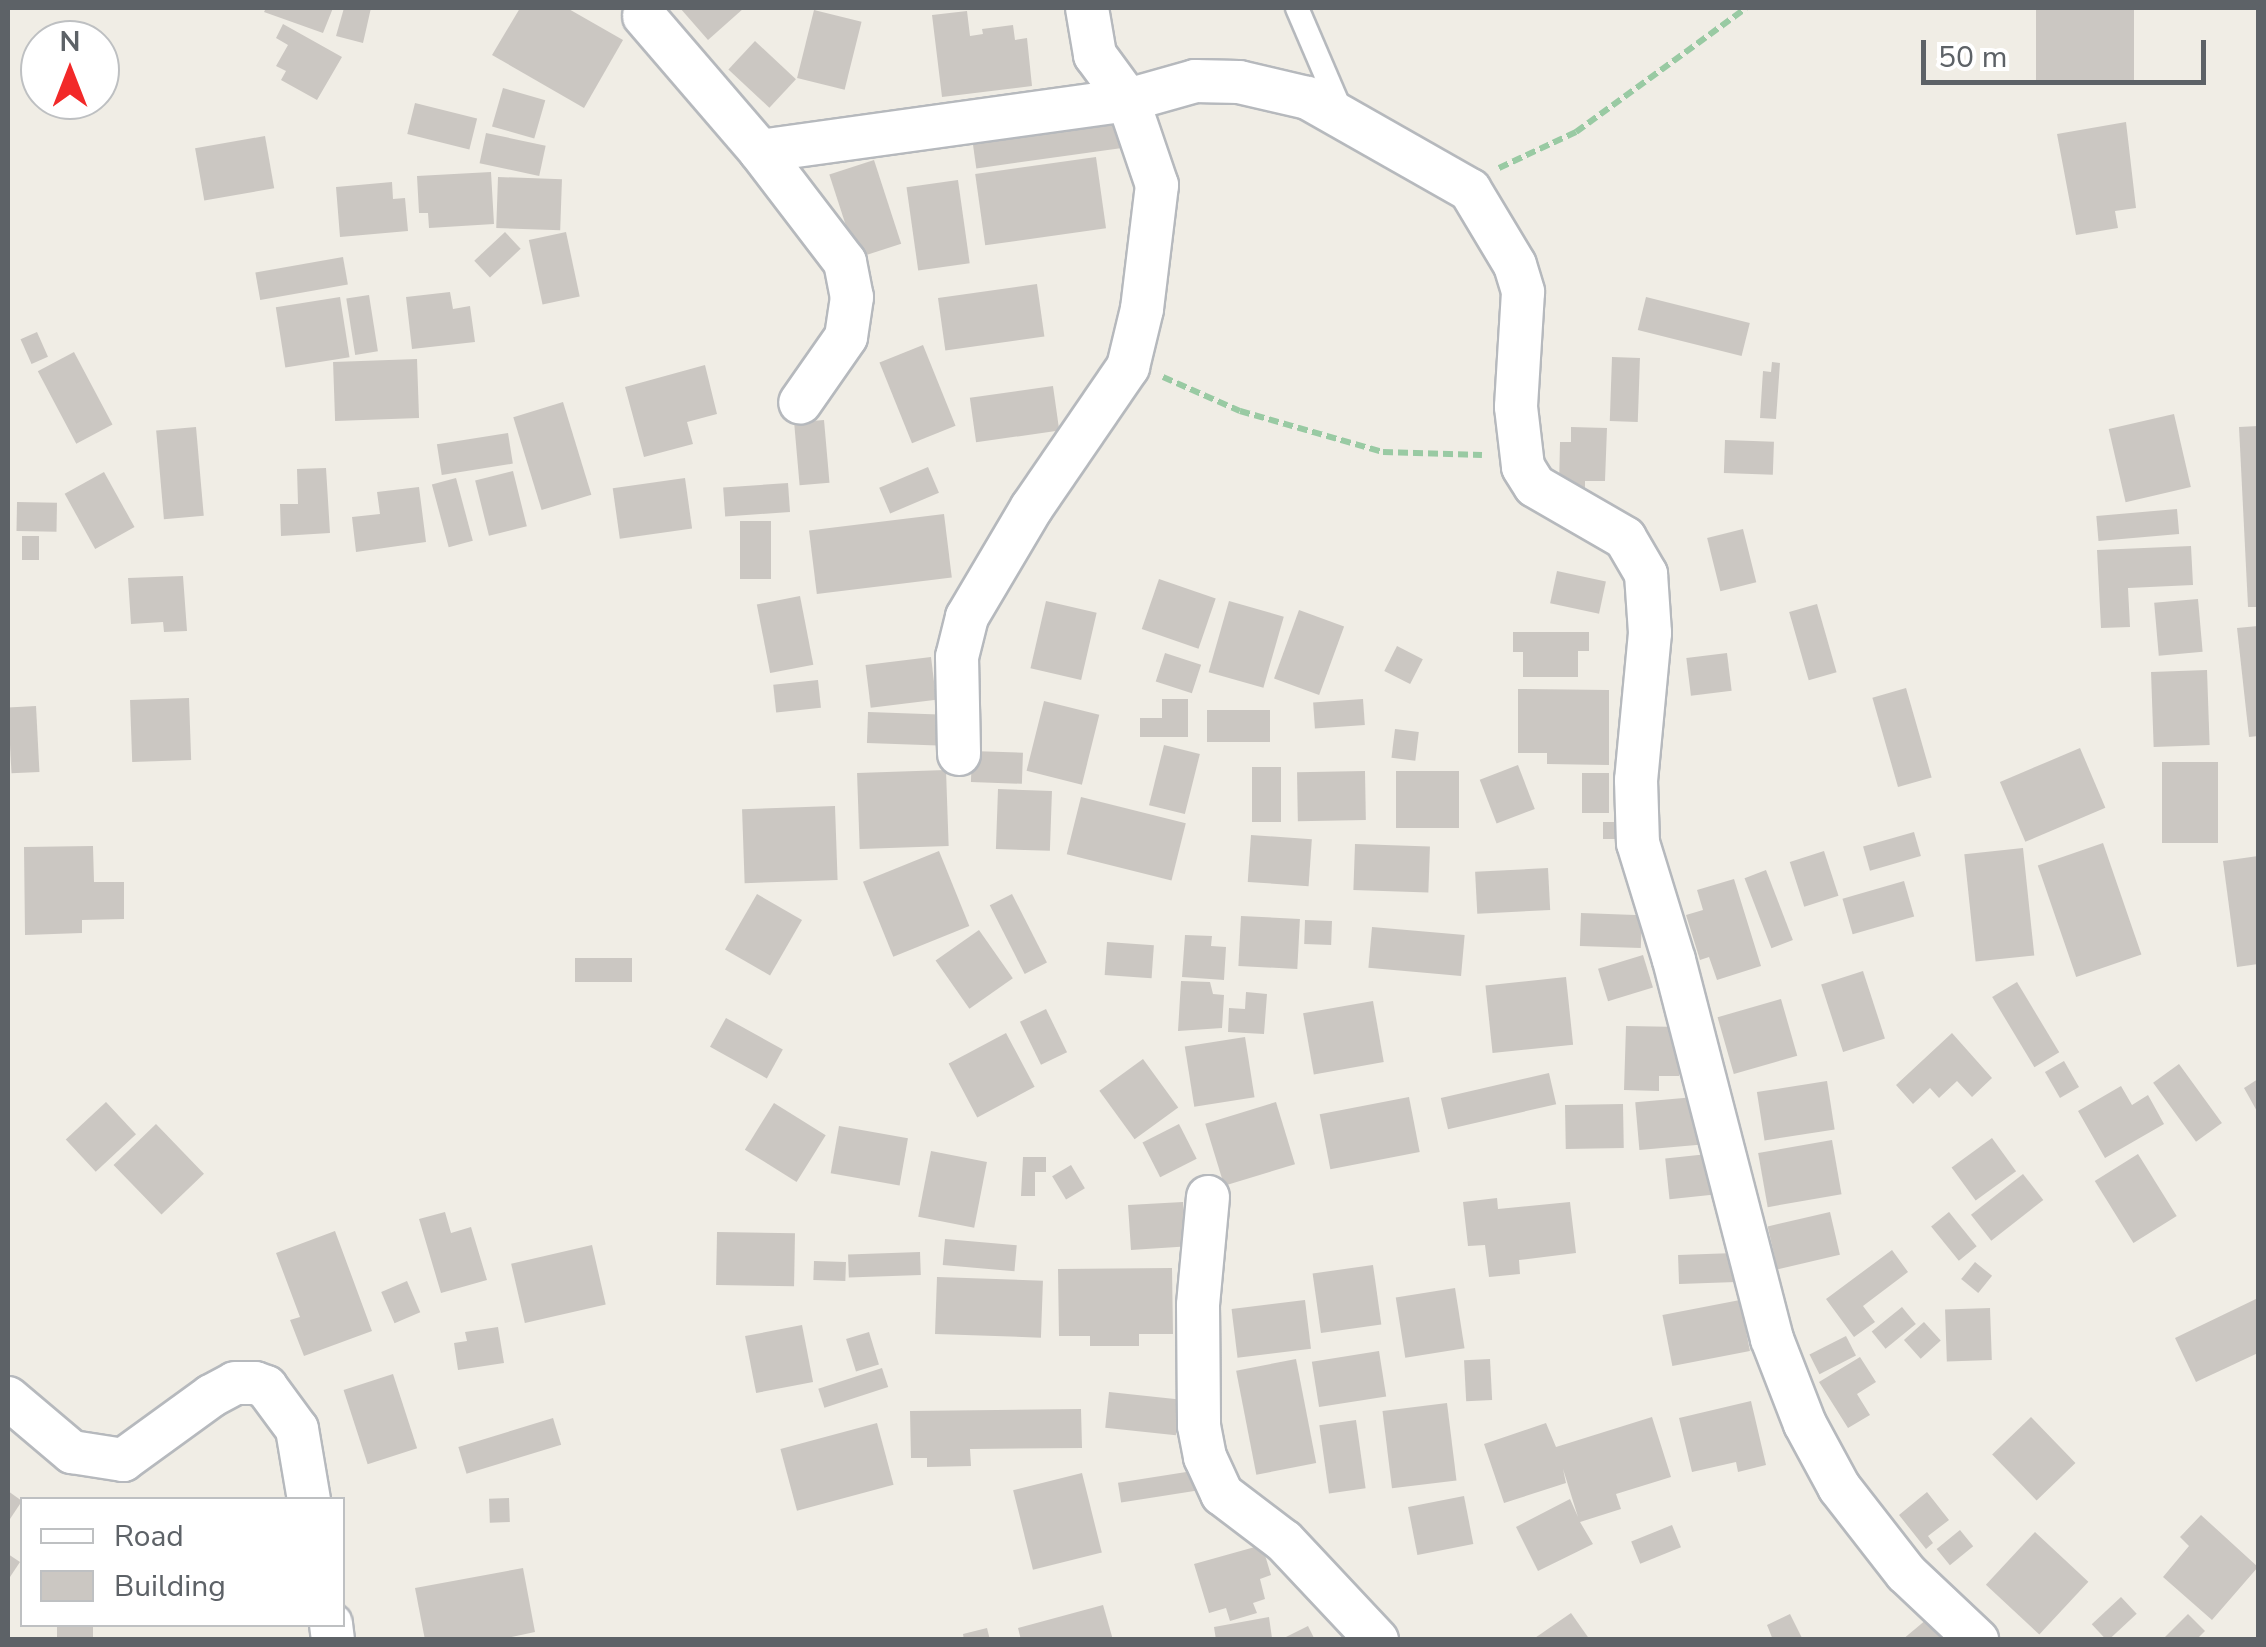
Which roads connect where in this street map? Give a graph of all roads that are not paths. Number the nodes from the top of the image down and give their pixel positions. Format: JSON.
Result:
{"nodes":[{"id":1,"x":1087,"y":8,"type":"edge"},
{"id":2,"x":1296,"y":8,"type":"edge"},
{"id":3,"x":644,"y":16,"type":"dead end"},
{"id":4,"x":1128,"y":100,"type":"junction"},
{"id":5,"x":1344,"y":117,"type":"junction"},
{"id":6,"x":760,"y":152,"type":"junction"},
{"id":7,"x":800,"y":403,"type":"dead end"},
{"id":8,"x":959,"y":754,"type":"dead end"},
{"id":9,"x":1208,"y":1197,"type":"dead end"},
{"id":10,"x":8,"y":1398,"type":"edge"},
{"id":11,"x":308,"y":1497,"type":"edge"},
{"id":12,"x":1376,"y":1640,"type":"edge"},
{"id":13,"x":1978,"y":1640,"type":"edge"}],
"edges":[{"from":1,"to":4,"type":"street"},
{"from":2,"to":5,"type":"lane"},
{"from":3,"to":6,"type":"street"},
{"from":4,"to":5,"type":"street"},
{"from":4,"to":6,"type":"street"},
{"from":4,"to":8,"type":"street"},
{"from":5,"to":13,"type":"street"},
{"from":6,"to":7,"type":"street"},
{"from":9,"to":12,"type":"street"},
{"from":10,"to":11,"type":"street"}]}
